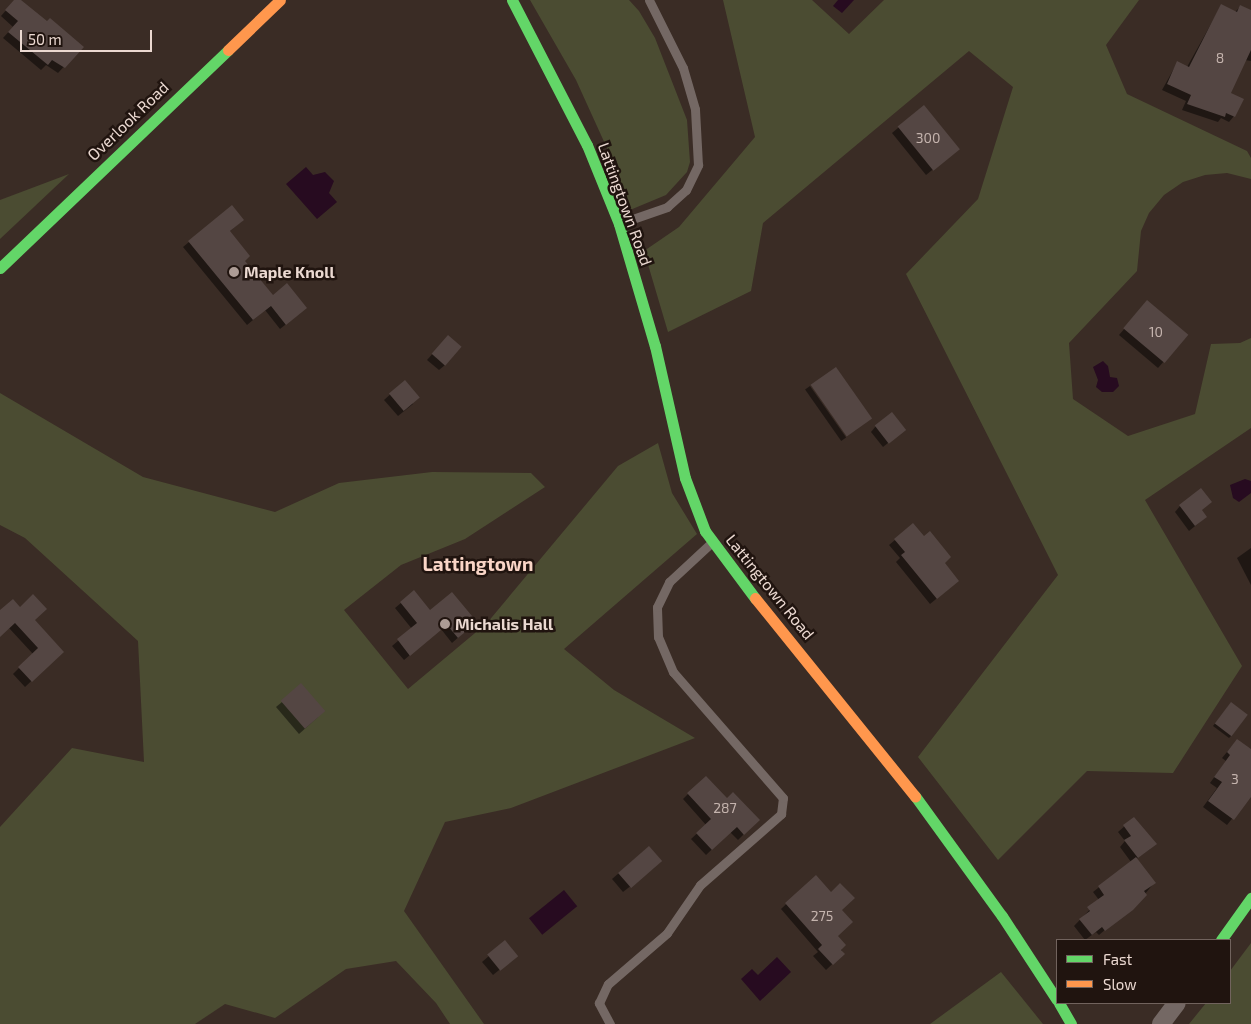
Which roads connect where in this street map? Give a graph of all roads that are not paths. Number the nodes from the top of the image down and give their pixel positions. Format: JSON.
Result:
{"nodes":[{"id":1,"x":280,"y":0,"type":"edge"},
{"id":2,"x":512,"y":0,"type":"edge"},
{"id":3,"x":649,"y":0,"type":"edge"},
{"id":4,"x":619,"y":224,"type":"junction"},
{"id":5,"x":0,"y":268,"type":"edge"},
{"id":6,"x":713,"y":542,"type":"junction"},
{"id":7,"x":1251,"y":898,"type":"edge"},
{"id":8,"x":1222,"y":939,"type":"edge"},
{"id":9,"x":1056,"y":998,"type":"edge"},
{"id":10,"x":1060,"y":1004,"type":"edge"},
{"id":11,"x":1176,"y":1004,"type":"edge"},
{"id":12,"x":610,"y":1024,"type":"edge"},
{"id":13,"x":1071,"y":1024,"type":"edge"},
{"id":14,"x":1161,"y":1024,"type":"edge"}],
"edges":[{"from":1,"to":5,"type":"street","name":"Overlook Road"},
{"from":2,"to":4,"type":"street","name":"Lattingtown Road"},
{"from":3,"to":4,"type":"lane"},
{"from":4,"to":6,"type":"street","name":"Lattingtown Road"},
{"from":6,"to":9,"type":"street","name":"Lattingtown Road"},
{"from":6,"to":12,"type":"lane"},
{"from":7,"to":8,"type":"street"},
{"from":10,"to":13,"type":"street","name":"Lattingtown Road"},
{"from":11,"to":14,"type":"street"}]}
